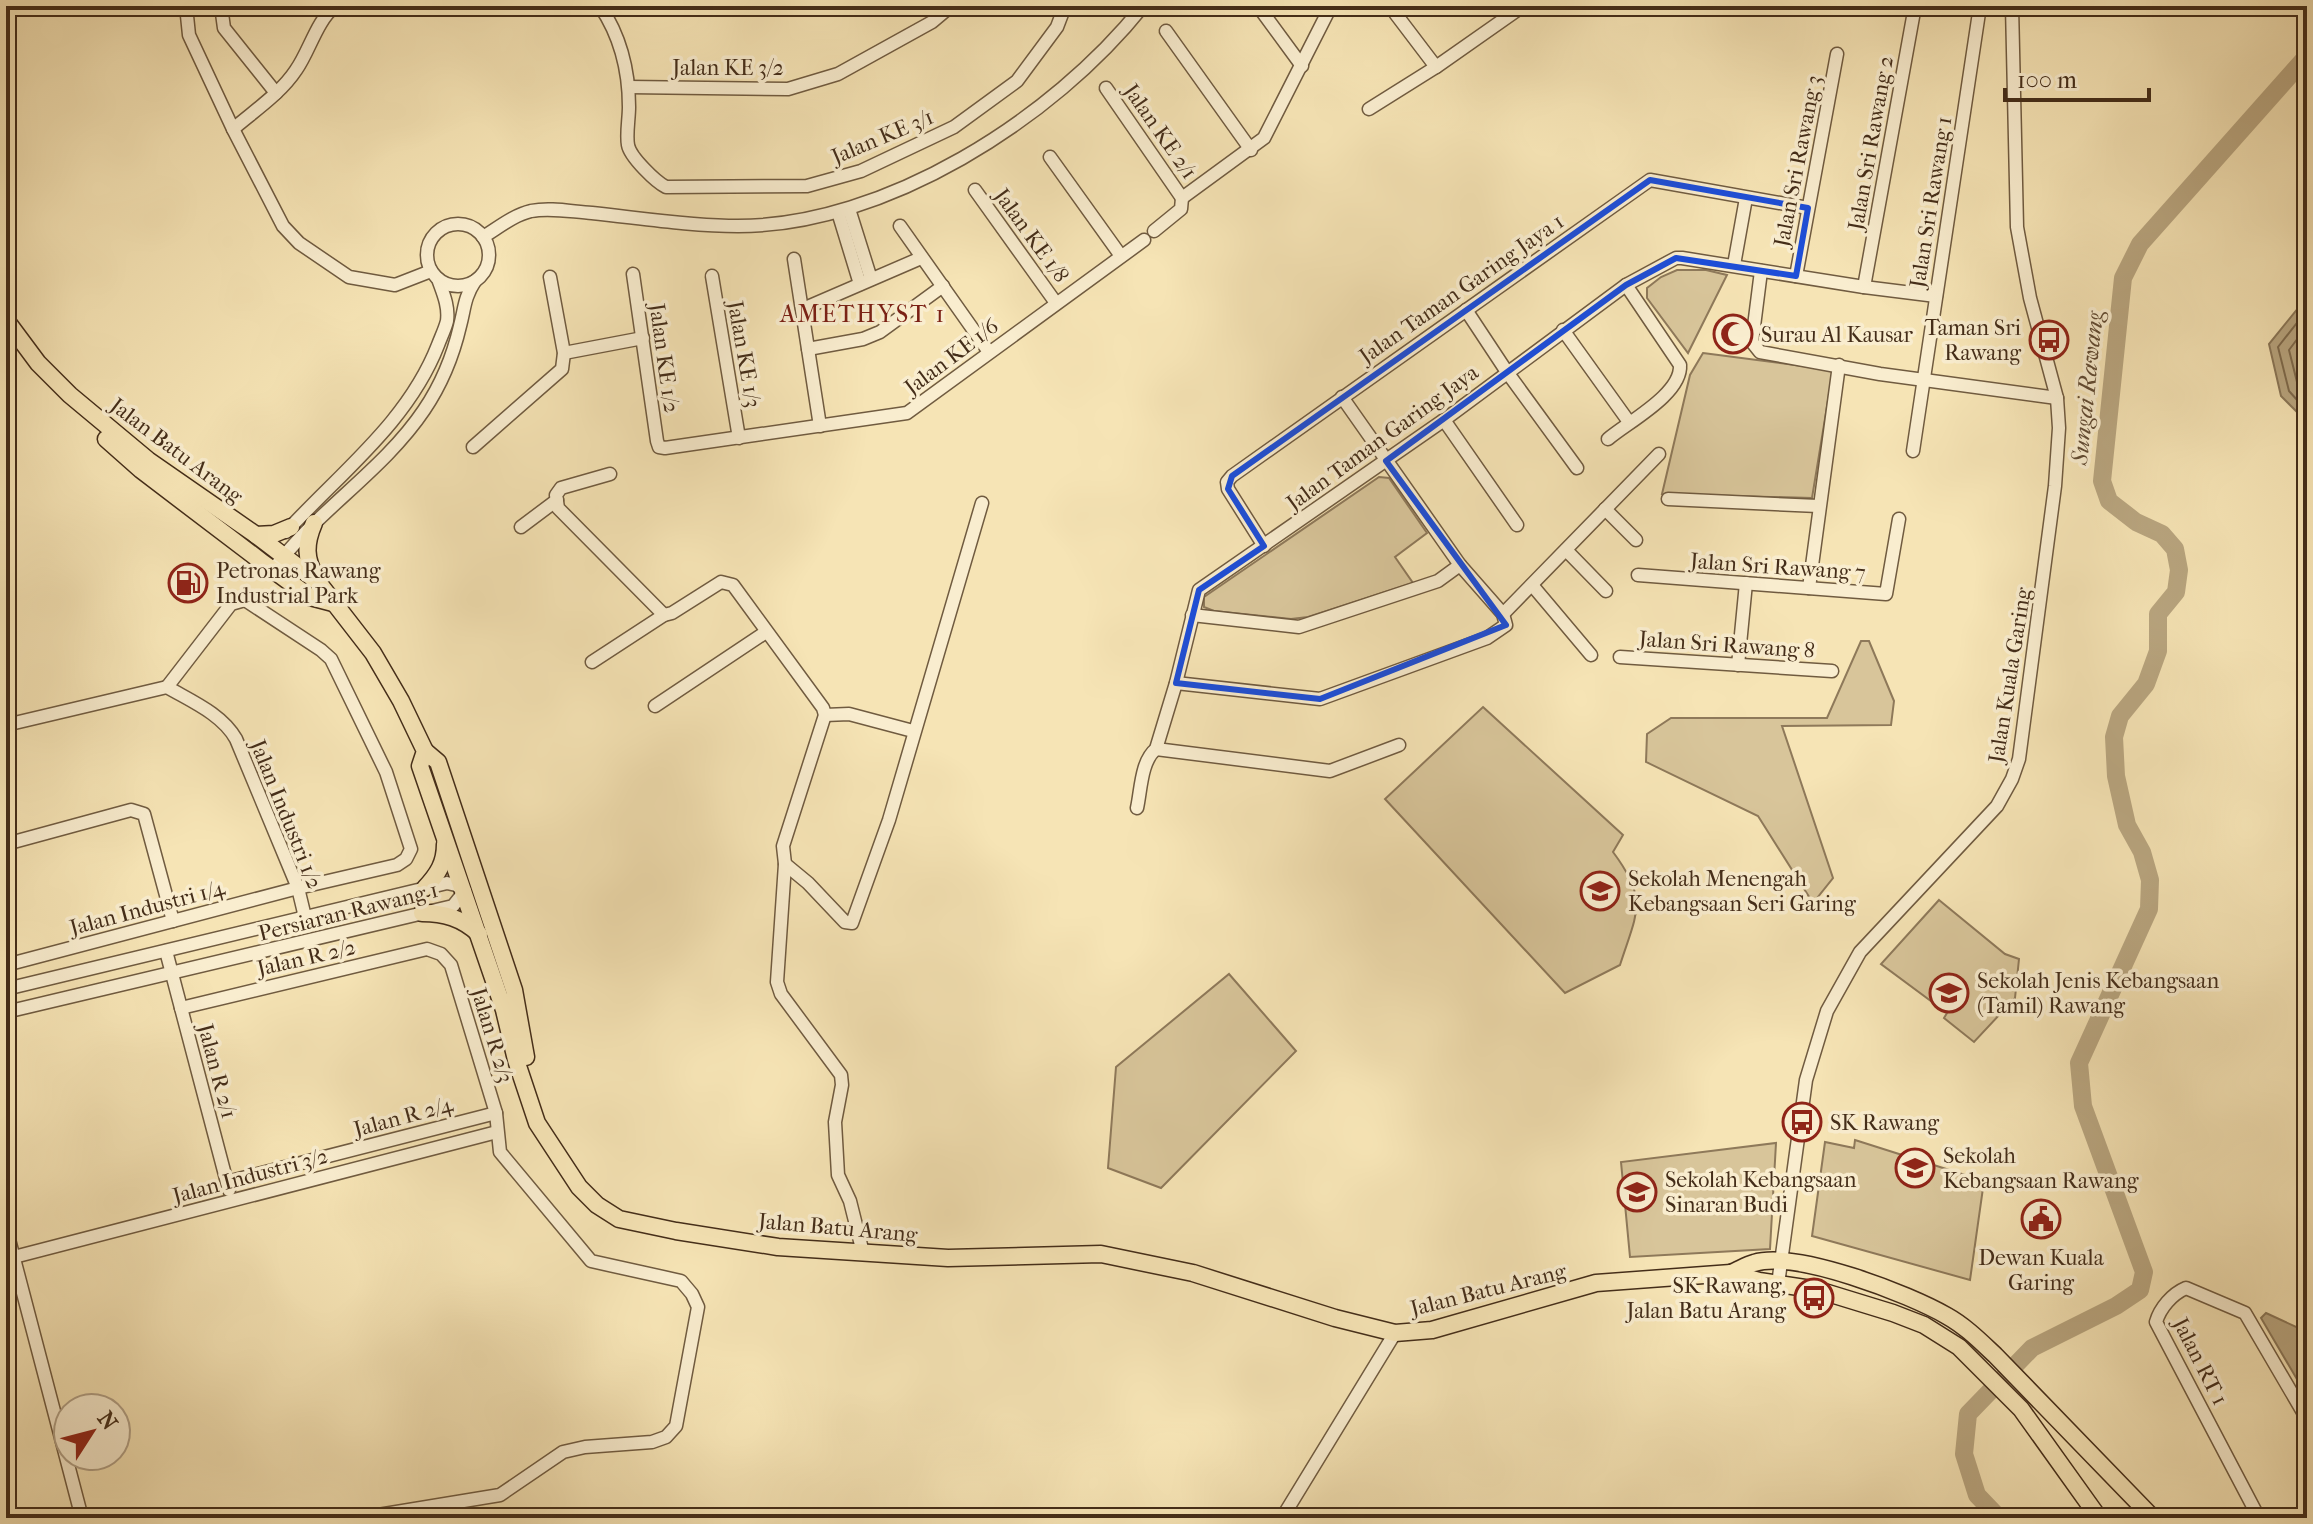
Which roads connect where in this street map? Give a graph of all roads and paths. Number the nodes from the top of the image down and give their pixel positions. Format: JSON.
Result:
{"nodes":[{"id":1,"x":186,"y":6,"type":"edge"},
{"id":2,"x":221,"y":6,"type":"edge"},
{"id":3,"x":335,"y":6,"type":"edge"},
{"id":4,"x":600,"y":6,"type":"edge"},
{"id":5,"x":951,"y":6,"type":"edge"},
{"id":6,"x":1065,"y":6,"type":"edge"},
{"id":7,"x":1143,"y":6,"type":"edge"},
{"id":8,"x":1258,"y":6,"type":"edge"},
{"id":9,"x":1331,"y":6,"type":"edge"},
{"id":10,"x":1523,"y":6,"type":"edge"},
{"id":11,"x":1915,"y":6,"type":"edge"},
{"id":12,"x":1980,"y":6,"type":"edge"},
{"id":13,"x":2012,"y":6,"type":"edge"},
{"id":14,"x":1395,"y":13,"type":"dead end"},
{"id":15,"x":1166,"y":31,"type":"dead end"},
{"id":16,"x":1837,"y":54,"type":"dead end"},
{"id":17,"x":1302,"y":66,"type":"junction"},
{"id":18,"x":1436,"y":67,"type":"junction"},
{"id":19,"x":629,"y":87,"type":"junction"},
{"id":20,"x":1106,"y":88,"type":"dead end"},
{"id":21,"x":276,"y":93,"type":"junction"},
{"id":22,"x":1369,"y":109,"type":"dead end"},
{"id":23,"x":233,"y":129,"type":"junction"},
{"id":24,"x":1251,"y":150,"type":"junction"},
{"id":25,"x":1050,"y":157,"type":"dead end"},
{"id":26,"x":975,"y":190,"type":"dead end"},
{"id":27,"x":1182,"y":198,"type":"junction"},
{"id":28,"x":1746,"y":198,"type":"junction"},
{"id":29,"x":1808,"y":208,"type":"junction"},
{"id":30,"x":843,"y":210,"type":"junction"},
{"id":31,"x":900,"y":226,"type":"dead end"},
{"id":32,"x":483,"y":237,"type":"junction"},
{"id":33,"x":1121,"y":256,"type":"junction"},
{"id":34,"x":921,"y":258,"type":"junction"},
{"id":35,"x":794,"y":259,"type":"dead end"},
{"id":36,"x":1734,"y":265,"type":"junction"},
{"id":37,"x":1761,"y":271,"type":"junction"},
{"id":38,"x":633,"y":274,"type":"dead end"},
{"id":39,"x":435,"y":275,"type":"junction"},
{"id":40,"x":712,"y":276,"type":"dead end"},
{"id":41,"x":1796,"y":276,"type":"junction"},
{"id":42,"x":550,"y":277,"type":"dead end"},
{"id":43,"x":475,"y":281,"type":"junction"},
{"id":44,"x":865,"y":282,"type":"junction"},
{"id":45,"x":1626,"y":285,"type":"junction"},
{"id":46,"x":943,"y":286,"type":"junction"},
{"id":47,"x":1864,"y":287,"type":"junction"},
{"id":48,"x":1936,"y":296,"type":"junction"},
{"id":49,"x":1056,"y":303,"type":"junction"},
{"id":50,"x":803,"y":309,"type":"junction"},
{"id":51,"x":1466,"y":310,"type":"junction"},
{"id":52,"x":6,"y":320,"type":"edge"},
{"id":53,"x":1563,"y":330,"type":"junction"},
{"id":54,"x":6,"y":334,"type":"edge"},
{"id":55,"x":643,"y":338,"type":"junction"},
{"id":56,"x":808,"y":349,"type":"junction"},
{"id":57,"x":989,"y":352,"type":"junction"},
{"id":58,"x":564,"y":353,"type":"junction"},
{"id":59,"x":1839,"y":365,"type":"junction"},
{"id":60,"x":1507,"y":372,"type":"junction"},
{"id":61,"x":1923,"y":380,"type":"junction"},
{"id":62,"x":6,"y":396,"type":"edge"},
{"id":63,"x":1342,"y":397,"type":"junction"},
{"id":64,"x":2057,"y":398,"type":"junction"},
{"id":65,"x":6,"y":406,"type":"edge"},
{"id":66,"x":1444,"y":420,"type":"junction"},
{"id":67,"x":1629,"y":422,"type":"junction"},
{"id":68,"x":820,"y":426,"type":"junction"},
{"id":69,"x":739,"y":438,"type":"junction"},
{"id":70,"x":1608,"y":439,"type":"dead end"},
{"id":71,"x":473,"y":447,"type":"dead end"},
{"id":72,"x":659,"y":447,"type":"joint"},
{"id":73,"x":1913,"y":451,"type":"dead end"},
{"id":74,"x":1659,"y":454,"type":"dead end"},
{"id":75,"x":1386,"y":461,"type":"junction"},
{"id":76,"x":1577,"y":468,"type":"dead end"},
{"id":77,"x":610,"y":474,"type":"dead end"},
{"id":78,"x":1668,"y":499,"type":"dead end"},
{"id":79,"x":557,"y":500,"type":"junction"},
{"id":80,"x":982,"y":503,"type":"dead end"},
{"id":81,"x":1818,"y":506,"type":"junction"},
{"id":82,"x":1605,"y":509,"type":"junction"},
{"id":83,"x":1899,"y":519,"type":"dead end"},
{"id":84,"x":314,"y":523,"type":"junction"},
{"id":85,"x":1517,"y":525,"type":"dead end"},
{"id":86,"x":291,"y":527,"type":"junction"},
{"id":87,"x":521,"y":527,"type":"dead end"},
{"id":88,"x":256,"y":535,"type":"junction"},
{"id":89,"x":1636,"y":540,"type":"dead end"},
{"id":90,"x":1264,"y":546,"type":"junction"},
{"id":91,"x":1566,"y":550,"type":"junction"},
{"id":92,"x":278,"y":551,"type":"junction"},
{"id":93,"x":1460,"y":565,"type":"junction"},
{"id":94,"x":267,"y":566,"type":"junction"},
{"id":95,"x":1638,"y":575,"type":"dead end"},
{"id":96,"x":318,"y":582,"type":"junction"},
{"id":97,"x":1746,"y":583,"type":"junction"},
{"id":98,"x":1532,"y":585,"type":"junction"},
{"id":99,"x":1809,"y":588,"type":"junction"},
{"id":100,"x":1606,"y":591,"type":"dead end"},
{"id":101,"x":333,"y":603,"type":"junction"},
{"id":102,"x":1503,"y":614,"type":"junction"},
{"id":103,"x":664,"y":615,"type":"junction"},
{"id":104,"x":1192,"y":615,"type":"junction"},
{"id":105,"x":766,"y":632,"type":"junction"},
{"id":106,"x":1591,"y":655,"type":"dead end"},
{"id":107,"x":1620,"y":657,"type":"dead end"},
{"id":108,"x":592,"y":662,"type":"dead end"},
{"id":109,"x":1738,"y":665,"type":"junction"},
{"id":110,"x":1832,"y":671,"type":"dead end"},
{"id":111,"x":1176,"y":683,"type":"junction"},
{"id":112,"x":167,"y":687,"type":"junction"},
{"id":113,"x":655,"y":706,"type":"dead end"},
{"id":114,"x":825,"y":715,"type":"junction"},
{"id":115,"x":6,"y":725,"type":"edge"},
{"id":116,"x":913,"y":731,"type":"junction"},
{"id":117,"x":1399,"y":745,"type":"dead end"},
{"id":118,"x":1156,"y":749,"type":"junction"},
{"id":119,"x":425,"y":751,"type":"junction"},
{"id":120,"x":1137,"y":808,"type":"dead end"},
{"id":121,"x":446,"y":838,"type":"junction"},
{"id":122,"x":6,"y":844,"type":"edge"},
{"id":123,"x":474,"y":863,"type":"junction"},
{"id":124,"x":785,"y":864,"type":"junction"},
{"id":125,"x":298,"y":888,"type":"junction"},
{"id":126,"x":425,"y":888,"type":"junction"},
{"id":127,"x":465,"y":891,"type":"junction"},
{"id":128,"x":488,"y":907,"type":"junction"},
{"id":129,"x":422,"y":913,"type":"junction"},
{"id":130,"x":305,"y":917,"type":"junction"},
{"id":131,"x":173,"y":921,"type":"junction"},
{"id":132,"x":480,"y":935,"type":"junction"},
{"id":133,"x":166,"y":951,"type":"junction"},
{"id":134,"x":441,"y":954,"type":"joint"},
{"id":135,"x":6,"y":965,"type":"edge"},
{"id":136,"x":172,"y":974,"type":"junction"},
{"id":137,"x":6,"y":989,"type":"edge"},
{"id":138,"x":181,"y":1008,"type":"junction"},
{"id":139,"x":6,"y":1012,"type":"edge"},
{"id":140,"x":525,"y":1082,"type":"junction"},
{"id":141,"x":496,"y":1113,"type":"junction"},
{"id":142,"x":497,"y":1132,"type":"junction"},
{"id":143,"x":227,"y":1182,"type":"junction"},
{"id":144,"x":232,"y":1201,"type":"junction"},
{"id":145,"x":6,"y":1228,"type":"edge"},
{"id":146,"x":863,"y":1253,"type":"junction"},
{"id":147,"x":14,"y":1257,"type":"junction"},
{"id":148,"x":1783,"y":1261,"type":"junction"},
{"id":149,"x":1731,"y":1273,"type":"junction"},
{"id":150,"x":1778,"y":1284,"type":"junction"},
{"id":151,"x":1395,"y":1333,"type":"junction"},
{"id":152,"x":2307,"y":1419,"type":"edge"},
{"id":153,"x":82,"y":1518,"type":"edge"},
{"id":154,"x":360,"y":1518,"type":"edge"},
{"id":155,"x":1282,"y":1518,"type":"edge"},
{"id":156,"x":2099,"y":1518,"type":"edge"},
{"id":157,"x":2155,"y":1518,"type":"edge"},
{"id":158,"x":2259,"y":1518,"type":"edge"}],
"edges":[{"from":1,"to":23,"type":"street"},
{"from":2,"to":21,"type":"street"},
{"from":3,"to":21,"type":"street"},
{"from":4,"to":19,"type":"street"},
{"from":5,"to":19,"type":"street","name":"Jalan KE 3/2"},
{"from":6,"to":19,"type":"street","name":"Jalan KE 3/1"},
{"from":7,"to":30,"type":"street"},
{"from":8,"to":17,"type":"street"},
{"from":9,"to":17,"type":"street","name":"Jalan KE 1/6"},
{"from":10,"to":18,"type":"street"},
{"from":11,"to":47,"type":"street","name":"Jalan Sri Rawang 2"},
{"from":12,"to":48,"type":"street","name":"Jalan Sri Rawang 1"},
{"from":13,"to":64,"type":"street","name":"Jalan Kuala Garing"},
{"from":14,"to":18,"type":"street"},
{"from":15,"to":24,"type":"street"},
{"from":16,"to":29,"type":"street","name":"Jalan Sri Rawang 3"},
{"from":17,"to":24,"type":"street","name":"Jalan KE 1/6"},
{"from":18,"to":22,"type":"street"},
{"from":20,"to":27,"type":"street","name":"Jalan KE 2/1"},
{"from":21,"to":23,"type":"street"},
{"from":23,"to":39,"type":"street"},
{"from":24,"to":27,"type":"street","name":"Jalan KE 1/6"},
{"from":25,"to":33,"type":"street"},
{"from":26,"to":49,"type":"street","name":"Jalan KE 1/8"},
{"from":27,"to":33,"type":"street","name":"Jalan KE 1/6"},
{"from":28,"to":29,"type":"street","name":"Jalan Taman Garing Jaya 1"},
{"from":28,"to":36,"type":"street"},
{"from":28,"to":51,"type":"street","name":"Jalan Taman Garing Jaya 1"},
{"from":29,"to":41,"type":"street","name":"Jalan Sri Rawang 3"},
{"from":30,"to":32,"type":"street"},
{"from":30,"to":44,"type":"street"},
{"from":31,"to":34,"type":"street"},
{"from":32,"to":39,"type":"street"},
{"from":32,"to":43,"type":"street"},
{"from":33,"to":49,"type":"street","name":"Jalan KE 1/6"},
{"from":34,"to":44,"type":"street"},
{"from":34,"to":46,"type":"street"},
{"from":35,"to":50,"type":"street"},
{"from":36,"to":37,"type":"street","name":"Jalan Taman Garing Jaya"},
{"from":36,"to":45,"type":"street","name":"Jalan Taman Garing Jaya"},
{"from":37,"to":41,"type":"street","name":"Jalan Taman Garing Jaya"},
{"from":37,"to":59,"type":"street"},
{"from":38,"to":55,"type":"street","name":"Jalan KE 1/2"},
{"from":39,"to":43,"type":"street"},
{"from":39,"to":86,"type":"street"},
{"from":40,"to":69,"type":"street","name":"Jalan KE 1/3"},
{"from":41,"to":47,"type":"street","name":"Jalan Taman Garing Jaya"},
{"from":42,"to":58,"type":"street"},
{"from":43,"to":84,"type":"street"},
{"from":44,"to":50,"type":"street"},
{"from":45,"to":53,"type":"street","name":"Jalan Taman Garing Jaya"},
{"from":45,"to":67,"type":"street"},
{"from":46,"to":56,"type":"street"},
{"from":46,"to":57,"type":"street"},
{"from":47,"to":48,"type":"street","name":"Jalan Taman Garing Jaya"},
{"from":48,"to":61,"type":"street","name":"Jalan Sri Rawang 1"},
{"from":49,"to":57,"type":"street","name":"Jalan KE 1/6"},
{"from":50,"to":56,"type":"street"},
{"from":51,"to":60,"type":"street"},
{"from":51,"to":63,"type":"street","name":"Jalan Taman Garing Jaya 1"},
{"from":52,"to":88,"type":"main road","name":"Jalan Batu Arang"},
{"from":53,"to":60,"type":"street","name":"Jalan Taman Garing Jaya"},
{"from":53,"to":67,"type":"street"},
{"from":54,"to":94,"type":"main road","name":"Jalan Batu Arang"},
{"from":55,"to":58,"type":"street"},
{"from":55,"to":72,"type":"street","name":"Jalan KE 1/2"},
{"from":56,"to":68,"type":"street"},
{"from":57,"to":68,"type":"street","name":"Jalan KE 1/6"},
{"from":58,"to":71,"type":"street"},
{"from":59,"to":61,"type":"street"},
{"from":59,"to":81,"type":"street"},
{"from":60,"to":66,"type":"street","name":"Jalan Taman Garing Jaya"},
{"from":60,"to":76,"type":"street"},
{"from":61,"to":64,"type":"street"},
{"from":61,"to":73,"type":"street","name":"Jalan Sri Rawang 1"},
{"from":62,"to":65,"type":"street"},
{"from":63,"to":75,"type":"street"},
{"from":63,"to":90,"type":"street","name":"Jalan Taman Garing Jaya 1"},
{"from":64,"to":148,"type":"street","name":"Jalan Kuala Garing"},
{"from":66,"to":75,"type":"street","name":"Jalan Taman Garing Jaya"},
{"from":66,"to":85,"type":"street"},
{"from":67,"to":70,"type":"street"},
{"from":68,"to":69,"type":"street","name":"Jalan KE 1/6"},
{"from":69,"to":72,"type":"street","name":"Jalan KE 1/6"},
{"from":74,"to":82,"type":"street"},
{"from":75,"to":90,"type":"street","name":"Jalan Taman Garing Jaya"},
{"from":75,"to":93,"type":"street"},
{"from":77,"to":79,"type":"street"},
{"from":78,"to":81,"type":"street"},
{"from":79,"to":87,"type":"street"},
{"from":79,"to":103,"type":"street"},
{"from":80,"to":116,"type":"street"},
{"from":81,"to":99,"type":"street"},
{"from":82,"to":89,"type":"street"},
{"from":82,"to":91,"type":"street"},
{"from":83,"to":99,"type":"street","name":"Jalan Sri Rawang 7"},
{"from":84,"to":92,"type":"street"},
{"from":84,"to":96,"type":"main road"},
{"from":86,"to":88,"type":"main road"},
{"from":86,"to":92,"type":"street"},
{"from":88,"to":92,"type":"main road","name":"Jalan Batu Arang"},
{"from":90,"to":104,"type":"street","name":"Jalan Taman Garing Jaya"},
{"from":91,"to":98,"type":"street"},
{"from":91,"to":100,"type":"street"},
{"from":92,"to":94,"type":"street"},
{"from":92,"to":96,"type":"main road","name":"Jalan Batu Arang"},
{"from":93,"to":102,"type":"street"},
{"from":93,"to":104,"type":"street"},
{"from":94,"to":101,"type":"main road","name":"Jalan Batu Arang"},
{"from":95,"to":97,"type":"street","name":"Jalan Sri Rawang 7"},
{"from":96,"to":101,"type":"main road","name":"Jalan Batu Arang"},
{"from":97,"to":99,"type":"street","name":"Jalan Sri Rawang 7"},
{"from":97,"to":109,"type":"street"},
{"from":98,"to":102,"type":"street"},
{"from":98,"to":106,"type":"street"},
{"from":101,"to":119,"type":"main road","name":"Jalan Batu Arang"},
{"from":102,"to":111,"type":"street"},
{"from":103,"to":105,"type":"street"},
{"from":103,"to":108,"type":"street"},
{"from":104,"to":111,"type":"street","name":"Jalan Taman Garing Jaya"},
{"from":105,"to":113,"type":"street"},
{"from":105,"to":114,"type":"street"},
{"from":107,"to":109,"type":"street","name":"Jalan Sri Rawang 8"},
{"from":109,"to":110,"type":"street","name":"Jalan Sri Rawang 8"},
{"from":111,"to":118,"type":"street","name":"Jalan Taman Garing Jaya"},
{"from":112,"to":115,"type":"street"},
{"from":112,"to":125,"type":"street","name":"Jalan Industri 1/2"},
{"from":112,"to":125,"type":"street","name":"Jalan Industri 1/4"},
{"from":114,"to":116,"type":"street"},
{"from":114,"to":124,"type":"street"},
{"from":116,"to":124,"type":"street"},
{"from":117,"to":118,"type":"street"},
{"from":118,"to":120,"type":"street","name":"Jalan Taman Garing Jaya"},
{"from":119,"to":121,"type":"main road","name":"Jalan Batu Arang"},
{"from":119,"to":123,"type":"main road"},
{"from":121,"to":126,"type":"main road"},
{"from":121,"to":127,"type":"main road","name":"Jalan Batu Arang"},
{"from":122,"to":131,"type":"street"},
{"from":123,"to":127,"type":"main road"},
{"from":123,"to":128,"type":"main road"},
{"from":124,"to":146,"type":"street"},
{"from":125,"to":130,"type":"street","name":"Jalan Industri 1/2"},
{"from":125,"to":131,"type":"street","name":"Jalan Industri 1/4"},
{"from":126,"to":127,"type":"street","name":"Persiaran Rawang 1"},
{"from":126,"to":130,"type":"street","name":"Persiaran Rawang 1"},
{"from":127,"to":128,"type":"main road"},
{"from":127,"to":129,"type":"street","name":"Persiaran Rawang 1"},
{"from":127,"to":132,"type":"main road","name":"Jalan Batu Arang"},
{"from":128,"to":140,"type":"main road"},
{"from":129,"to":132,"type":"main road"},
{"from":129,"to":136,"type":"street","name":"Persiaran Rawang 1"},
{"from":130,"to":133,"type":"street","name":"Persiaran Rawang 1"},
{"from":131,"to":135,"type":"street","name":"Jalan Industri 1/4"},
{"from":132,"to":140,"type":"main road","name":"Jalan Batu Arang"},
{"from":133,"to":136,"type":"street","name":"Jalan R 2/1"},
{"from":133,"to":137,"type":"street","name":"Persiaran Rawang 1"},
{"from":134,"to":138,"type":"street","name":"Jalan R 2/2"},
{"from":134,"to":141,"type":"street","name":"Jalan R 2/3"},
{"from":136,"to":138,"type":"street","name":"Jalan R 2/1"},
{"from":136,"to":139,"type":"street","name":"Persiaran Rawang 1"},
{"from":138,"to":143,"type":"street","name":"Jalan R 2/1"},
{"from":140,"to":146,"type":"main road","name":"Jalan Batu Arang"},
{"from":141,"to":142,"type":"street","name":"Jalan R 2/3"},
{"from":141,"to":143,"type":"street","name":"Jalan R 2/4"},
{"from":142,"to":144,"type":"street","name":"Jalan Industri 3/2"},
{"from":142,"to":154,"type":"street"},
{"from":143,"to":144,"type":"street","name":"Jalan R 2/1"},
{"from":144,"to":147,"type":"street","name":"Jalan Industri 3/2"},
{"from":145,"to":147,"type":"street"},
{"from":146,"to":151,"type":"main road","name":"Jalan Batu Arang"},
{"from":147,"to":153,"type":"street"},
{"from":148,"to":149,"type":"main road","name":"Jalan Batu Arang"},
{"from":148,"to":150,"type":"street","name":"Jalan Kuala Garing"},
{"from":148,"to":157,"type":"main road","name":"Jalan Batu Arang"},
{"from":149,"to":150,"type":"main road","name":"Jalan Batu Arang"},
{"from":149,"to":151,"type":"main road","name":"Jalan Batu Arang"},
{"from":150,"to":156,"type":"main road","name":"Jalan Batu Arang"},
{"from":151,"to":155,"type":"street"},
{"from":152,"to":158,"type":"street","name":"Jalan RT 1"}]}
